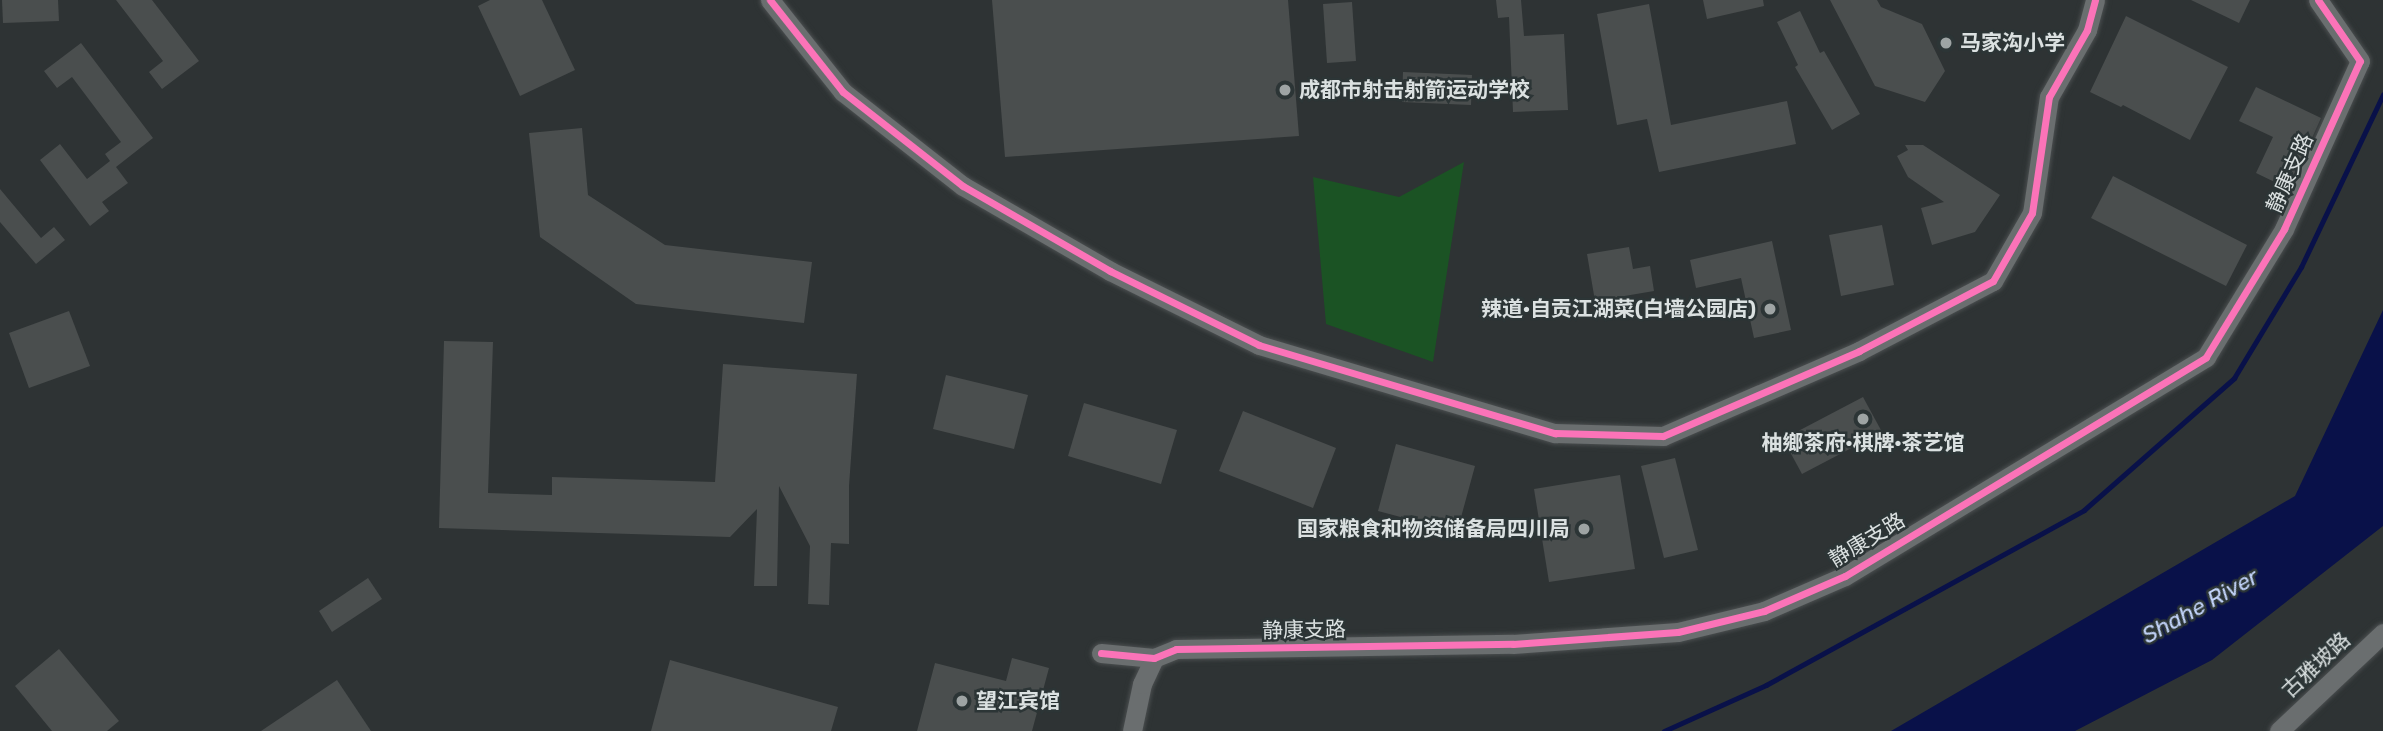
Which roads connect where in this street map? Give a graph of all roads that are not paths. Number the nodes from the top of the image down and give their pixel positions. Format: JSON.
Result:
{"nodes":[{"id":1,"x":770,"y":0,"type":"edge"},
{"id":2,"x":2095,"y":0,"type":"edge"},
{"id":3,"x":2318,"y":0,"type":"edge"},
{"id":4,"x":2383,"y":633,"type":"edge"},
{"id":5,"x":1101,"y":653,"type":"dead end"},
{"id":6,"x":1154,"y":658,"type":"junction"},
{"id":7,"x":1132,"y":731,"type":"edge"},
{"id":8,"x":2279,"y":731,"type":"edge"}],
"edges":[{"from":1,"to":2,"type":"street"},
{"from":3,"to":6,"type":"street","name":"静康支路"},
{"from":4,"to":8,"type":"street","name":"古雅坡路"},
{"from":5,"to":6,"type":"street","name":"静康支路"},
{"from":6,"to":7,"type":"street"}]}
